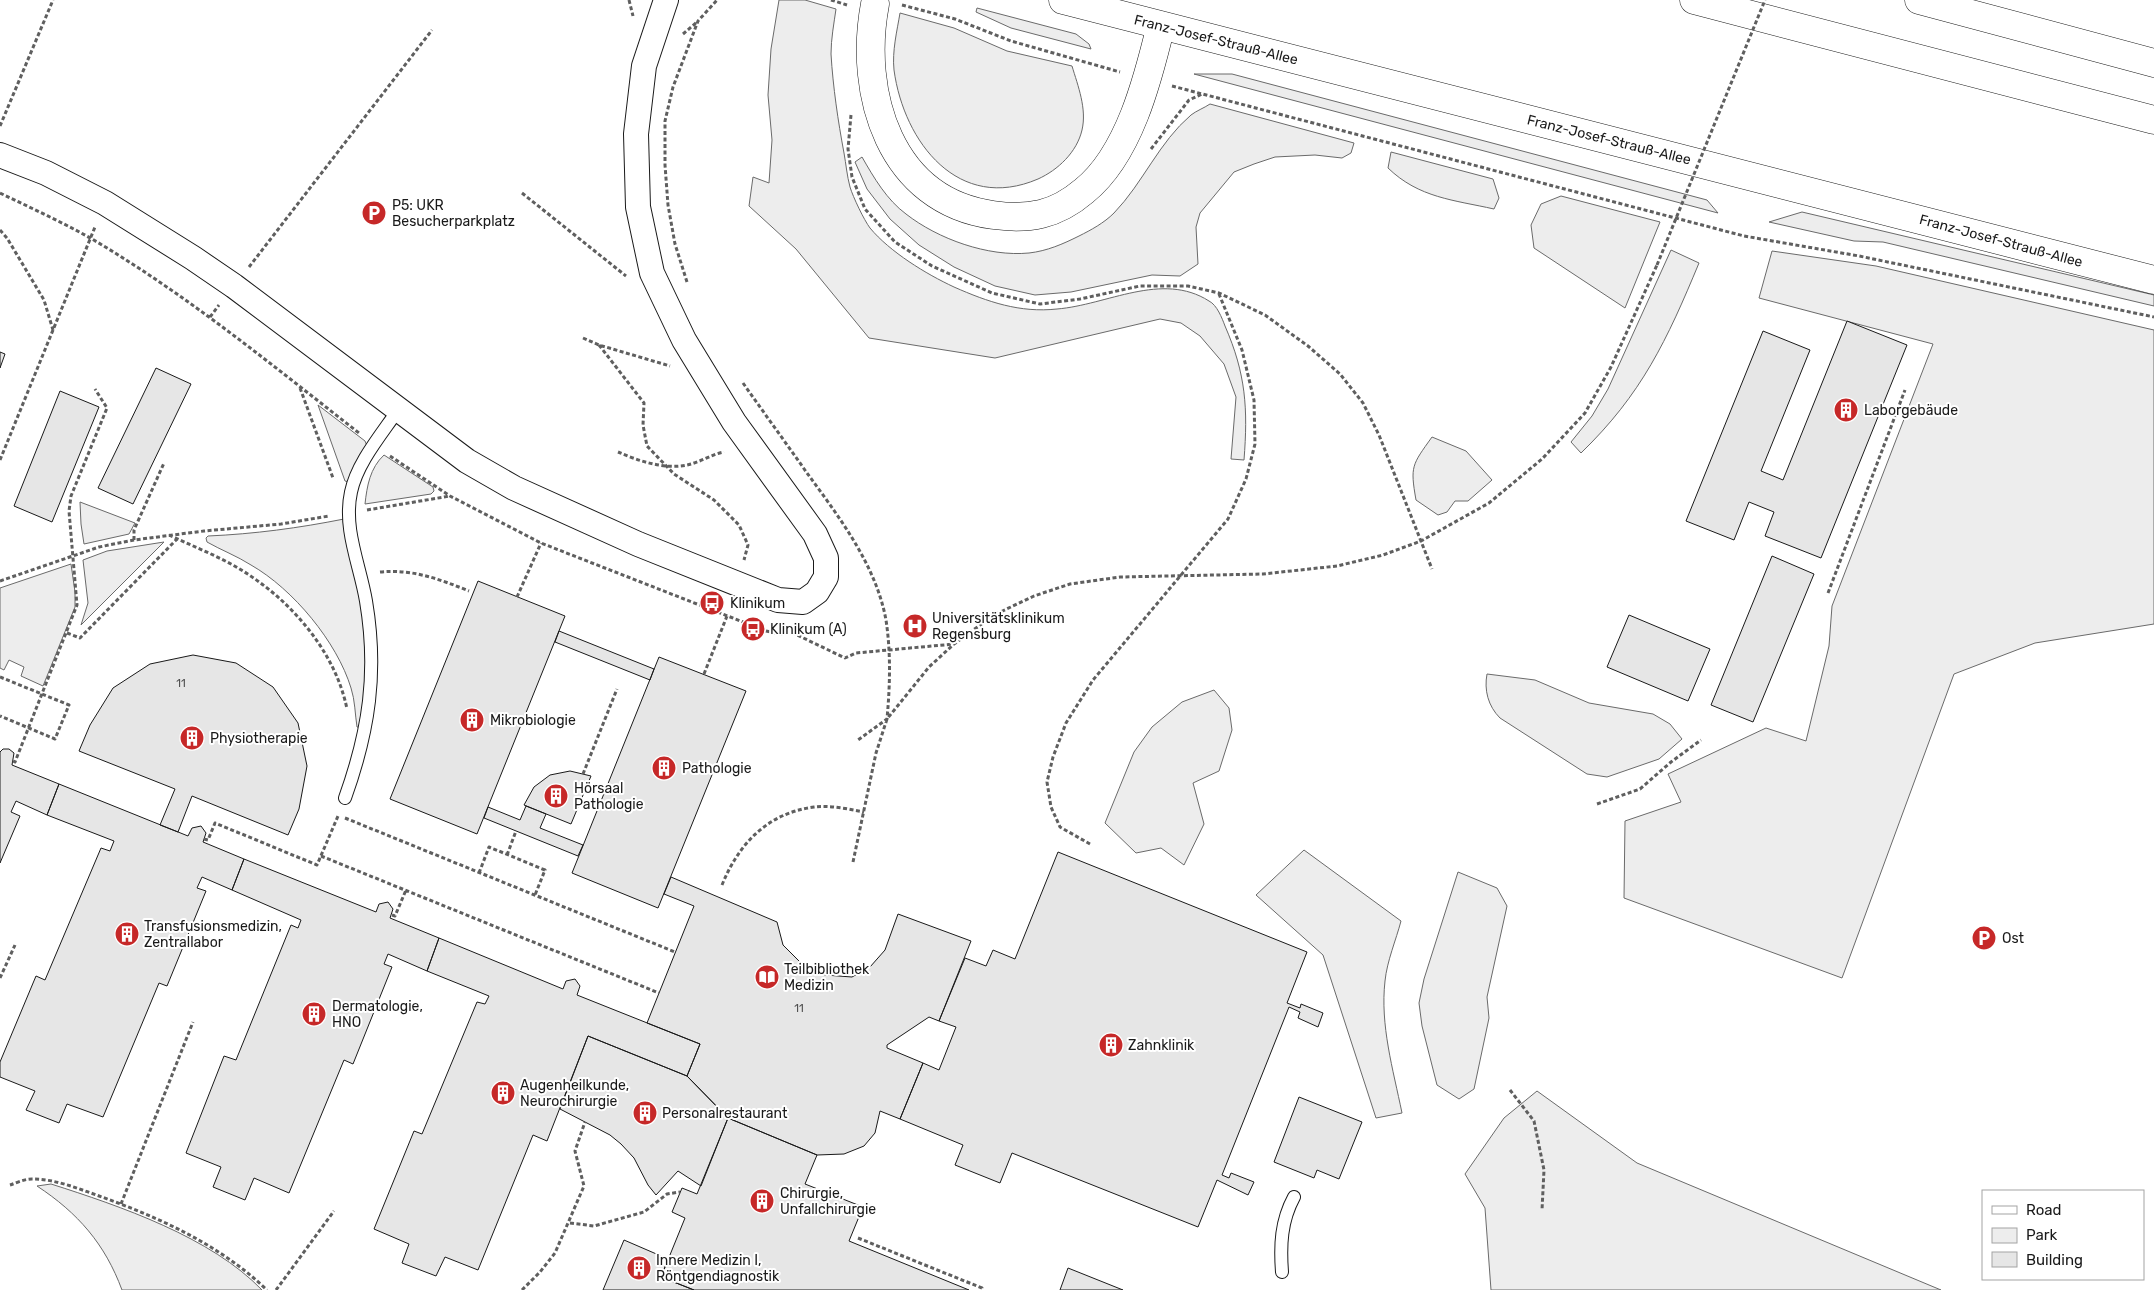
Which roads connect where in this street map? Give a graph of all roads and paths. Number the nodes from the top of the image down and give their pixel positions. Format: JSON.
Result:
{"nodes":[{"id":1,"x":54,"y":0,"type":"edge"},
{"id":2,"x":666,"y":0,"type":"edge"},
{"id":3,"x":717,"y":0,"type":"edge"},
{"id":4,"x":831,"y":0,"type":"edge"},
{"id":5,"x":1063,"y":0,"type":"edge"},
{"id":6,"x":1694,"y":0,"type":"edge"},
{"id":7,"x":1766,"y":0,"type":"edge"},
{"id":8,"x":1919,"y":0,"type":"edge"},
{"id":9,"x":843,"y":3,"type":"dead end"},
{"id":10,"x":876,"y":4,"type":"dead end"},
{"id":11,"x":906,"y":6,"type":"dead end"},
{"id":12,"x":1161,"y":25,"type":"junction"},
{"id":13,"x":432,"y":30,"type":"dead end"},
{"id":14,"x":2154,"y":63,"type":"edge"},
{"id":15,"x":1148,"y":79,"type":"junction"},
{"id":16,"x":852,"y":107,"type":"dead end"},
{"id":17,"x":2154,"y":120,"type":"edge"},
{"id":18,"x":0,"y":126,"type":"edge"},
{"id":19,"x":0,"y":155,"type":"edge"},
{"id":20,"x":522,"y":193,"type":"dead end"},
{"id":21,"x":105,"y":203,"type":"junction"},
{"id":22,"x":0,"y":230,"type":"edge"},
{"id":23,"x":2154,"y":280,"type":"edge"},
{"id":24,"x":633,"y":282,"type":"dead end"},
{"id":25,"x":234,"y":286,"type":"junction"},
{"id":26,"x":690,"y":290,"type":"dead end"},
{"id":27,"x":1219,"y":293,"type":"junction"},
{"id":28,"x":2154,"y":316,"type":"edge"},
{"id":29,"x":53,"y":330,"type":"junction"},
{"id":30,"x":583,"y":338,"type":"dead end"},
{"id":31,"x":599,"y":345,"type":"junction"},
{"id":32,"x":706,"y":376,"type":"junction"},
{"id":33,"x":738,"y":377,"type":"dead end"},
{"id":34,"x":300,"y":387,"type":"dead end"},
{"id":35,"x":95,"y":389,"type":"dead end"},
{"id":36,"x":1905,"y":390,"type":"dead end"},
{"id":37,"x":398,"y":410,"type":"junction"},
{"id":38,"x":773,"y":426,"type":"junction"},
{"id":39,"x":748,"y":442,"type":"junction"},
{"id":40,"x":618,"y":452,"type":"dead end"},
{"id":41,"x":0,"y":460,"type":"edge"},
{"id":42,"x":164,"y":464,"type":"dead end"},
{"id":43,"x":665,"y":465,"type":"junction"},
{"id":44,"x":450,"y":496,"type":"dead end"},
{"id":45,"x":348,"y":513,"type":"junction"},
{"id":46,"x":169,"y":535,"type":"junction"},
{"id":47,"x":177,"y":539,"type":"junction"},
{"id":48,"x":134,"y":540,"type":"junction"},
{"id":49,"x":1421,"y":541,"type":"junction"},
{"id":50,"x":542,"y":543,"type":"dead end"},
{"id":51,"x":74,"y":556,"type":"junction"},
{"id":52,"x":1432,"y":569,"type":"dead end"},
{"id":53,"x":360,"y":573,"type":"junction"},
{"id":54,"x":1183,"y":574,"type":"junction"},
{"id":55,"x":0,"y":581,"type":"edge"},
{"id":56,"x":736,"y":584,"type":"junction"},
{"id":57,"x":469,"y":591,"type":"dead end"},
{"id":58,"x":1828,"y":593,"type":"dead end"},
{"id":59,"x":517,"y":597,"type":"dead end"},
{"id":60,"x":727,"y":616,"type":"dead end"},
{"id":61,"x":67,"y":633,"type":"junction"},
{"id":62,"x":954,"y":644,"type":"junction"},
{"id":63,"x":890,"y":650,"type":"junction"},
{"id":64,"x":845,"y":658,"type":"dead end"},
{"id":65,"x":704,"y":674,"type":"dead end"},
{"id":66,"x":0,"y":677,"type":"edge"},
{"id":67,"x":617,"y":689,"type":"dead end"},
{"id":68,"x":42,"y":694,"type":"junction"},
{"id":69,"x":0,"y":716,"type":"edge"},
{"id":70,"x":348,"y":716,"type":"dead end"},
{"id":71,"x":886,"y":719,"type":"junction"},
{"id":72,"x":29,"y":728,"type":"junction"},
{"id":73,"x":858,"y":740,"type":"dead end"},
{"id":74,"x":1701,"y":740,"type":"dead end"},
{"id":75,"x":13,"y":761,"type":"dead end"},
{"id":76,"x":583,"y":774,"type":"dead end"},
{"id":77,"x":344,"y":798,"type":"joint"},
{"id":78,"x":1597,"y":804,"type":"dead end"},
{"id":79,"x":864,"y":812,"type":"junction"},
{"id":80,"x":338,"y":815,"type":"junction"},
{"id":81,"x":516,"y":831,"type":"dead end"},
{"id":82,"x":204,"y":839,"type":"dead end"},
{"id":83,"x":1090,"y":844,"type":"dead end"},
{"id":84,"x":508,"y":855,"type":"junction"},
{"id":85,"x":321,"y":856,"type":"junction"},
{"id":86,"x":853,"y":862,"type":"dead end"},
{"id":87,"x":479,"y":873,"type":"junction"},
{"id":88,"x":722,"y":885,"type":"dead end"},
{"id":89,"x":406,"y":890,"type":"junction"},
{"id":90,"x":535,"y":896,"type":"junction"},
{"id":91,"x":392,"y":915,"type":"dead end"},
{"id":92,"x":15,"y":945,"type":"dead end"},
{"id":93,"x":676,"y":952,"type":"dead end"},
{"id":94,"x":0,"y":978,"type":"edge"},
{"id":95,"x":659,"y":993,"type":"dead end"},
{"id":96,"x":193,"y":1022,"type":"dead end"},
{"id":97,"x":1510,"y":1090,"type":"dead end"},
{"id":98,"x":585,"y":1122,"type":"dead end"},
{"id":99,"x":10,"y":1185,"type":"dead end"},
{"id":100,"x":680,"y":1192,"type":"dead end"},
{"id":101,"x":1294,"y":1197,"type":"dead end"},
{"id":102,"x":121,"y":1204,"type":"junction"},
{"id":103,"x":1542,"y":1210,"type":"dead end"},
{"id":104,"x":334,"y":1211,"type":"dead end"},
{"id":105,"x":570,"y":1223,"type":"junction"},
{"id":106,"x":858,"y":1238,"type":"dead end"},
{"id":107,"x":1282,"y":1272,"type":"dead end"},
{"id":108,"x":267,"y":1290,"type":"edge"},
{"id":109,"x":276,"y":1290,"type":"edge"},
{"id":110,"x":522,"y":1290,"type":"edge"},
{"id":111,"x":982,"y":1290,"type":"edge"}],
"edges":[{"from":1,"to":18,"type":"path"},
{"from":2,"to":32,"type":"street"},
{"from":3,"to":26,"type":"path"},
{"from":4,"to":9,"type":"path"},
{"from":5,"to":12,"type":"main road","name":"Franz-Josef-Strauß-Allee"},
{"from":6,"to":17,"type":"main road"},
{"from":7,"to":49,"type":"path","bridge":true},
{"from":8,"to":14,"type":"main road"},
{"from":10,"to":15,"type":"main road"},
{"from":11,"to":15,"type":"path"},
{"from":12,"to":15,"type":"main road"},
{"from":12,"to":23,"type":"main road","name":"Franz-Josef-Strauß-Allee"},
{"from":13,"to":25,"type":"path"},
{"from":15,"to":28,"type":"path"},
{"from":16,"to":27,"type":"path"},
{"from":19,"to":21,"type":"street"},
{"from":20,"to":24,"type":"path"},
{"from":21,"to":25,"type":"street"},
{"from":21,"to":29,"type":"path"},
{"from":22,"to":29,"type":"path"},
{"from":25,"to":37,"type":"street"},
{"from":27,"to":49,"type":"path"},
{"from":27,"to":54,"type":"path"},
{"from":29,"to":41,"type":"path"},
{"from":30,"to":31,"type":"path"},
{"from":31,"to":32,"type":"path"},
{"from":31,"to":43,"type":"path"},
{"from":32,"to":39,"type":"street"},
{"from":33,"to":38,"type":"path"},
{"from":34,"to":45,"type":"path"},
{"from":35,"to":51,"type":"path"},
{"from":36,"to":58,"type":"path"},
{"from":37,"to":45,"type":"lane"},
{"from":37,"to":56,"type":"street"},
{"from":38,"to":39,"type":"path"},
{"from":38,"to":63,"type":"path"},
{"from":39,"to":43,"type":"path"},
{"from":39,"to":56,"type":"street"},
{"from":40,"to":43,"type":"path"},
{"from":42,"to":48,"type":"path"},
{"from":43,"to":56,"type":"path"},
{"from":44,"to":45,"type":"path"},
{"from":45,"to":46,"type":"path"},
{"from":45,"to":53,"type":"lane"},
{"from":46,"to":47,"type":"path"},
{"from":46,"to":48,"type":"path"},
{"from":47,"to":61,"type":"path"},
{"from":47,"to":70,"type":"path"},
{"from":48,"to":51,"type":"path"},
{"from":49,"to":52,"type":"path"},
{"from":49,"to":54,"type":"path"},
{"from":50,"to":59,"type":"path"},
{"from":51,"to":55,"type":"path"},
{"from":51,"to":61,"type":"path"},
{"from":53,"to":57,"type":"path"},
{"from":53,"to":77,"type":"lane"},
{"from":54,"to":62,"type":"path"},
{"from":54,"to":83,"type":"path"},
{"from":60,"to":65,"type":"path"},
{"from":61,"to":68,"type":"path"},
{"from":62,"to":63,"type":"path"},
{"from":62,"to":71,"type":"path"},
{"from":63,"to":64,"type":"path"},
{"from":63,"to":71,"type":"path"},
{"from":66,"to":68,"type":"path"},
{"from":67,"to":76,"type":"path"},
{"from":68,"to":72,"type":"path"},
{"from":68,"to":72,"type":"path"},
{"from":69,"to":72,"type":"path"},
{"from":71,"to":73,"type":"path"},
{"from":71,"to":79,"type":"path"},
{"from":72,"to":75,"type":"path"},
{"from":74,"to":78,"type":"path"},
{"from":77,"to":80,"type":"path"},
{"from":79,"to":86,"type":"path"},
{"from":79,"to":88,"type":"path"},
{"from":80,"to":85,"type":"path"},
{"from":80,"to":87,"type":"path"},
{"from":81,"to":84,"type":"path"},
{"from":82,"to":85,"type":"path"},
{"from":84,"to":87,"type":"path"},
{"from":84,"to":90,"type":"path"},
{"from":85,"to":89,"type":"path"},
{"from":87,"to":90,"type":"path"},
{"from":89,"to":91,"type":"path"},
{"from":89,"to":95,"type":"path"},
{"from":90,"to":93,"type":"path"},
{"from":92,"to":94,"type":"path"},
{"from":96,"to":102,"type":"path"},
{"from":97,"to":103,"type":"path"},
{"from":98,"to":105,"type":"path"},
{"from":99,"to":102,"type":"path"},
{"from":100,"to":105,"type":"path"},
{"from":101,"to":107,"type":"lane"},
{"from":102,"to":108,"type":"path"},
{"from":104,"to":109,"type":"path"},
{"from":105,"to":110,"type":"path"},
{"from":106,"to":111,"type":"path"}]}
